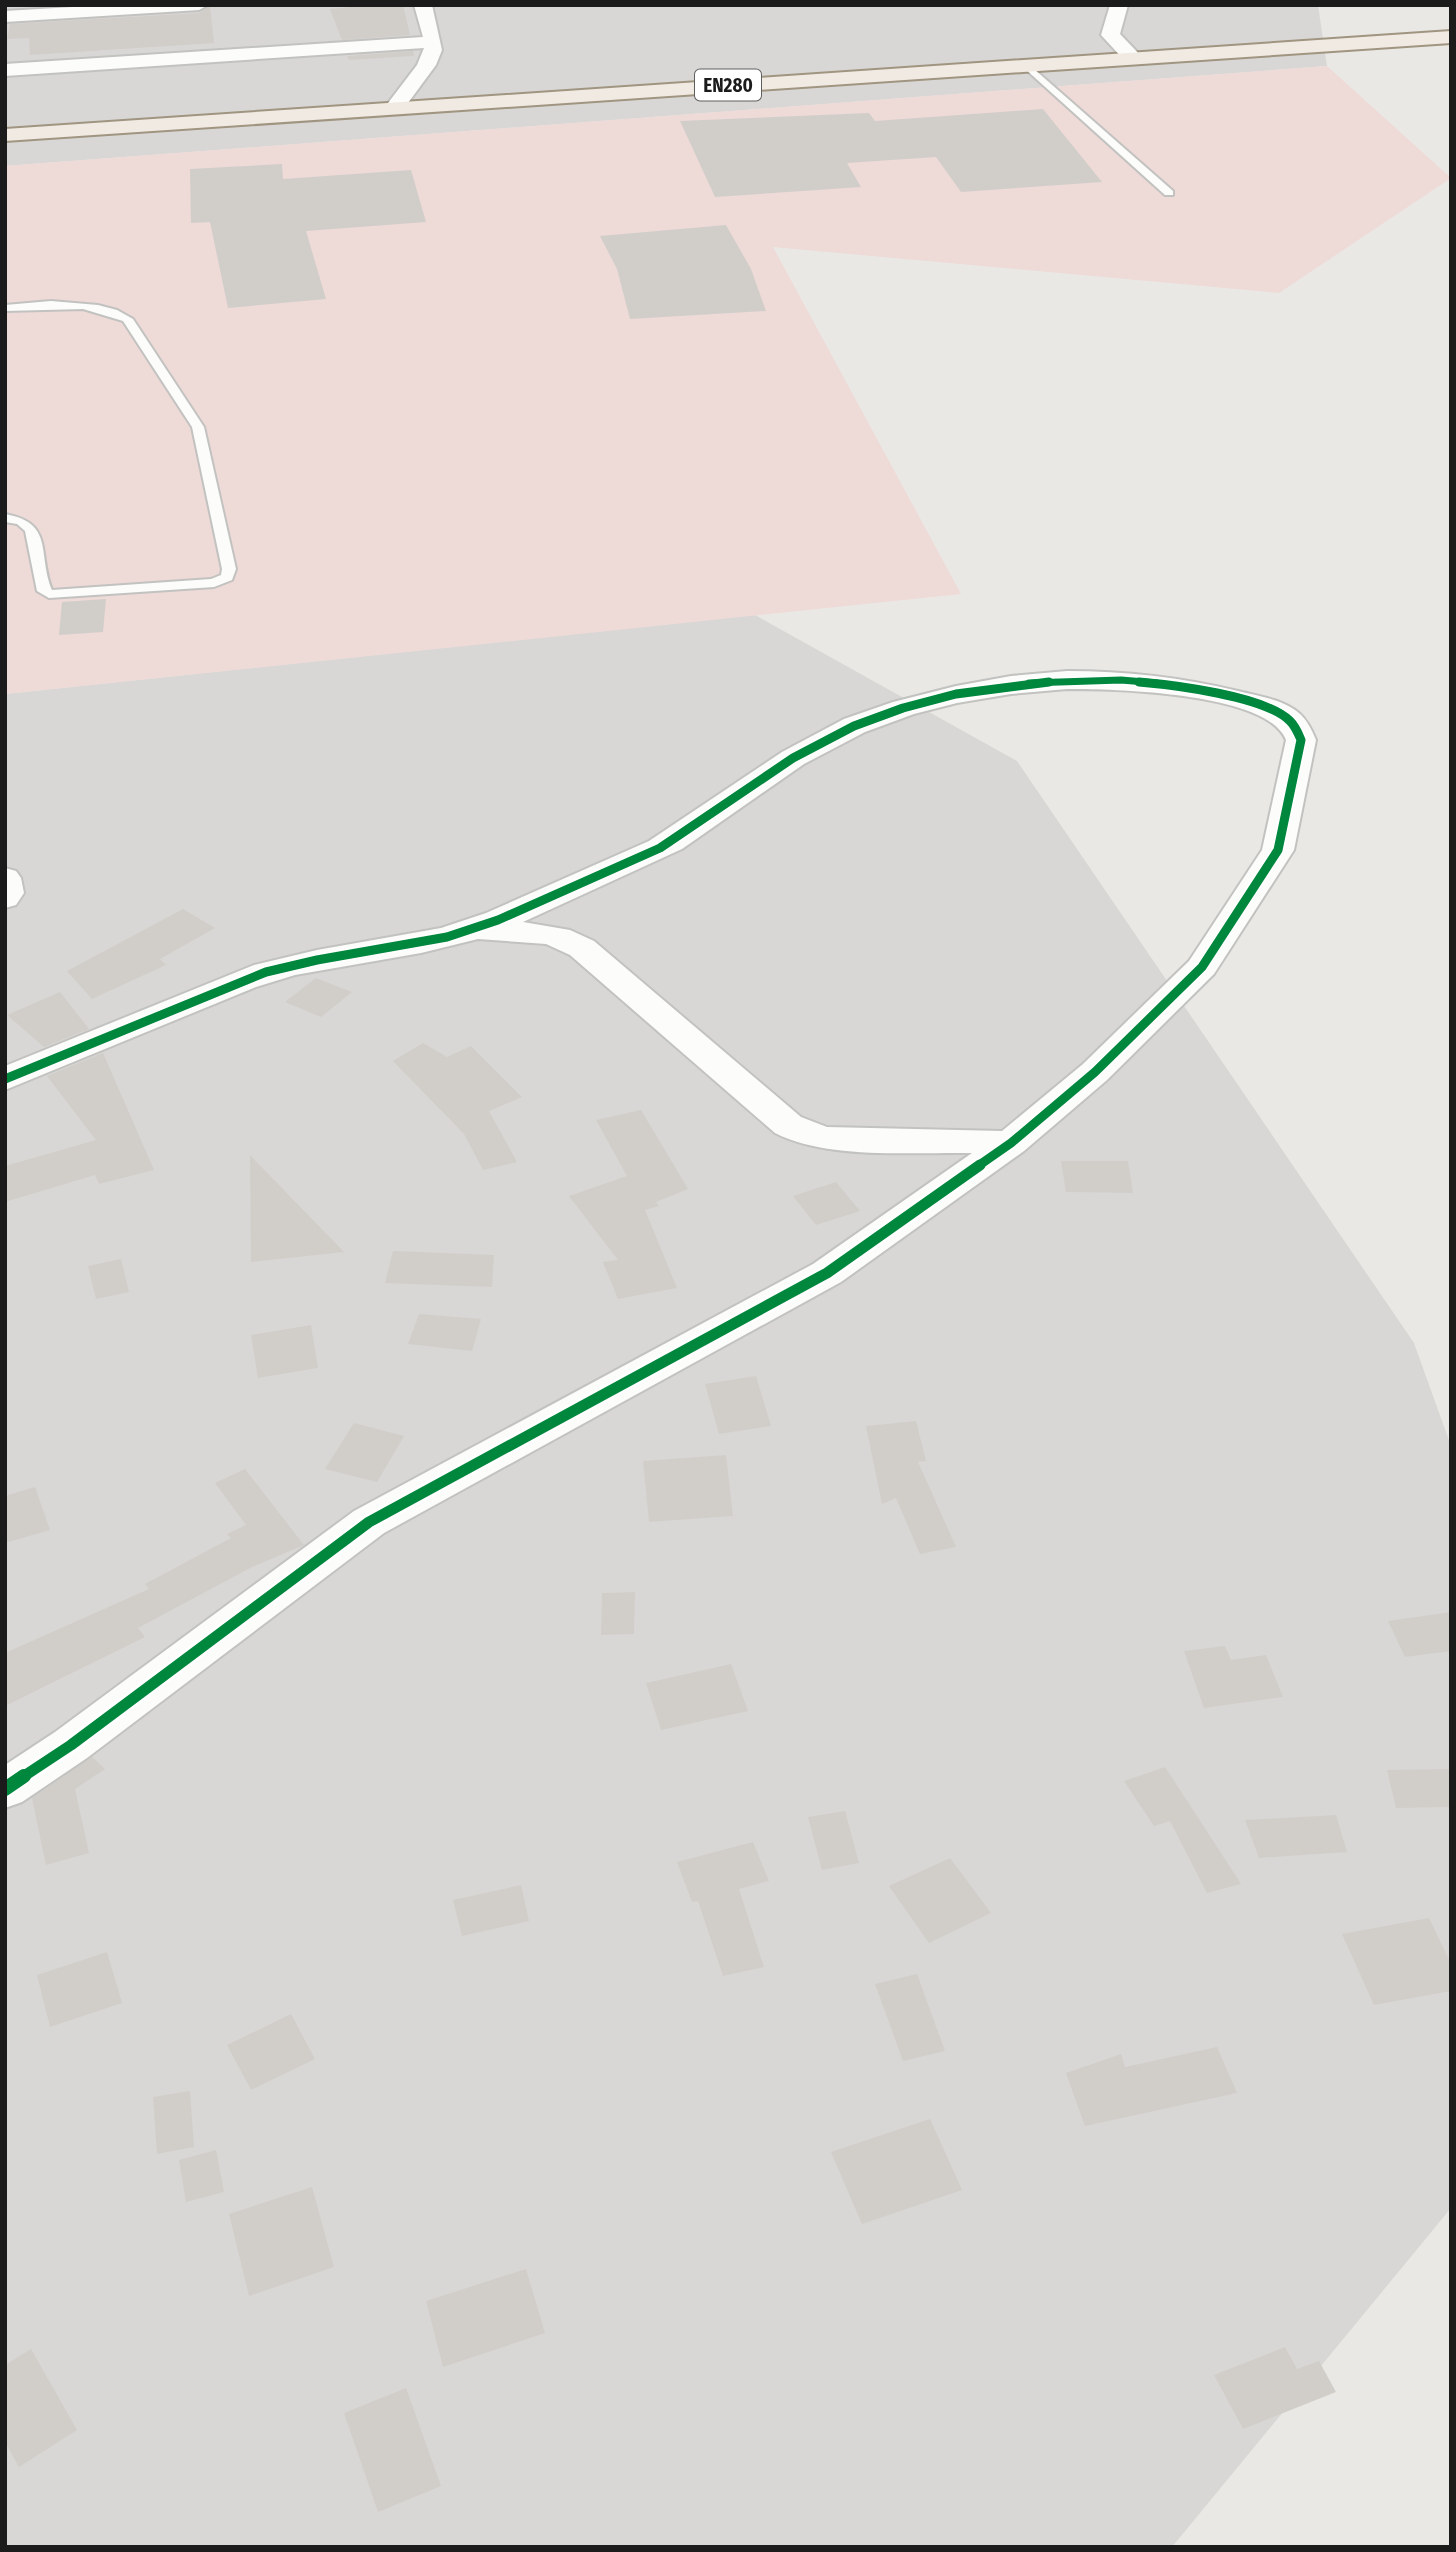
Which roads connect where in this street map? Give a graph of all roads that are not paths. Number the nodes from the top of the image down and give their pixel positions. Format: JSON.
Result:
{"nodes":[{"id":1,"x":199,"y":5,"type":"edge"},
{"id":2,"x":423,"y":5,"type":"edge"},
{"id":3,"x":1119,"y":5,"type":"edge"},
{"id":4,"x":128,"y":12,"type":"edge"},
{"id":5,"x":5,"y":17,"type":"edge"},
{"id":6,"x":1451,"y":37,"type":"edge"},
{"id":7,"x":432,"y":42,"type":"junction"},
{"id":8,"x":1133,"y":58,"type":"junction"},
{"id":9,"x":1026,"y":65,"type":"junction"},
{"id":10,"x":5,"y":70,"type":"edge"},
{"id":11,"x":395,"y":107,"type":"junction"},
{"id":12,"x":5,"y":135,"type":"edge"},
{"id":13,"x":1169,"y":193,"type":"dead end"},
{"id":14,"x":5,"y":308,"type":"edge"},
{"id":15,"x":5,"y":518,"type":"edge"},
{"id":16,"x":5,"y":878,"type":"edge"},
{"id":17,"x":5,"y":898,"type":"edge"},
{"id":18,"x":474,"y":930,"type":"junction"},
{"id":19,"x":5,"y":1079,"type":"edge"},
{"id":20,"x":1011,"y":1143,"type":"junction"},
{"id":21,"x":5,"y":1789,"type":"edge"}],
"edges":[{"from":1,"to":4,"type":"street"},
{"from":2,"to":7,"type":"street"},
{"from":3,"to":8,"type":"street"},
{"from":4,"to":5,"type":"street"},
{"from":6,"to":8,"type":"main road","number":"EN280"},
{"from":7,"to":10,"type":"street"},
{"from":7,"to":11,"type":"street"},
{"from":8,"to":9,"type":"main road","number":"EN280"},
{"from":9,"to":11,"type":"main road","number":"EN280"},
{"from":9,"to":13,"type":"lane"},
{"from":11,"to":12,"type":"main road","number":"EN280"},
{"from":14,"to":15,"type":"lane"},
{"from":16,"to":17,"type":"street"},
{"from":18,"to":19,"type":"street"},
{"from":18,"to":20,"type":"street"},
{"from":18,"to":20,"type":"street"},
{"from":20,"to":21,"type":"street"}]}
